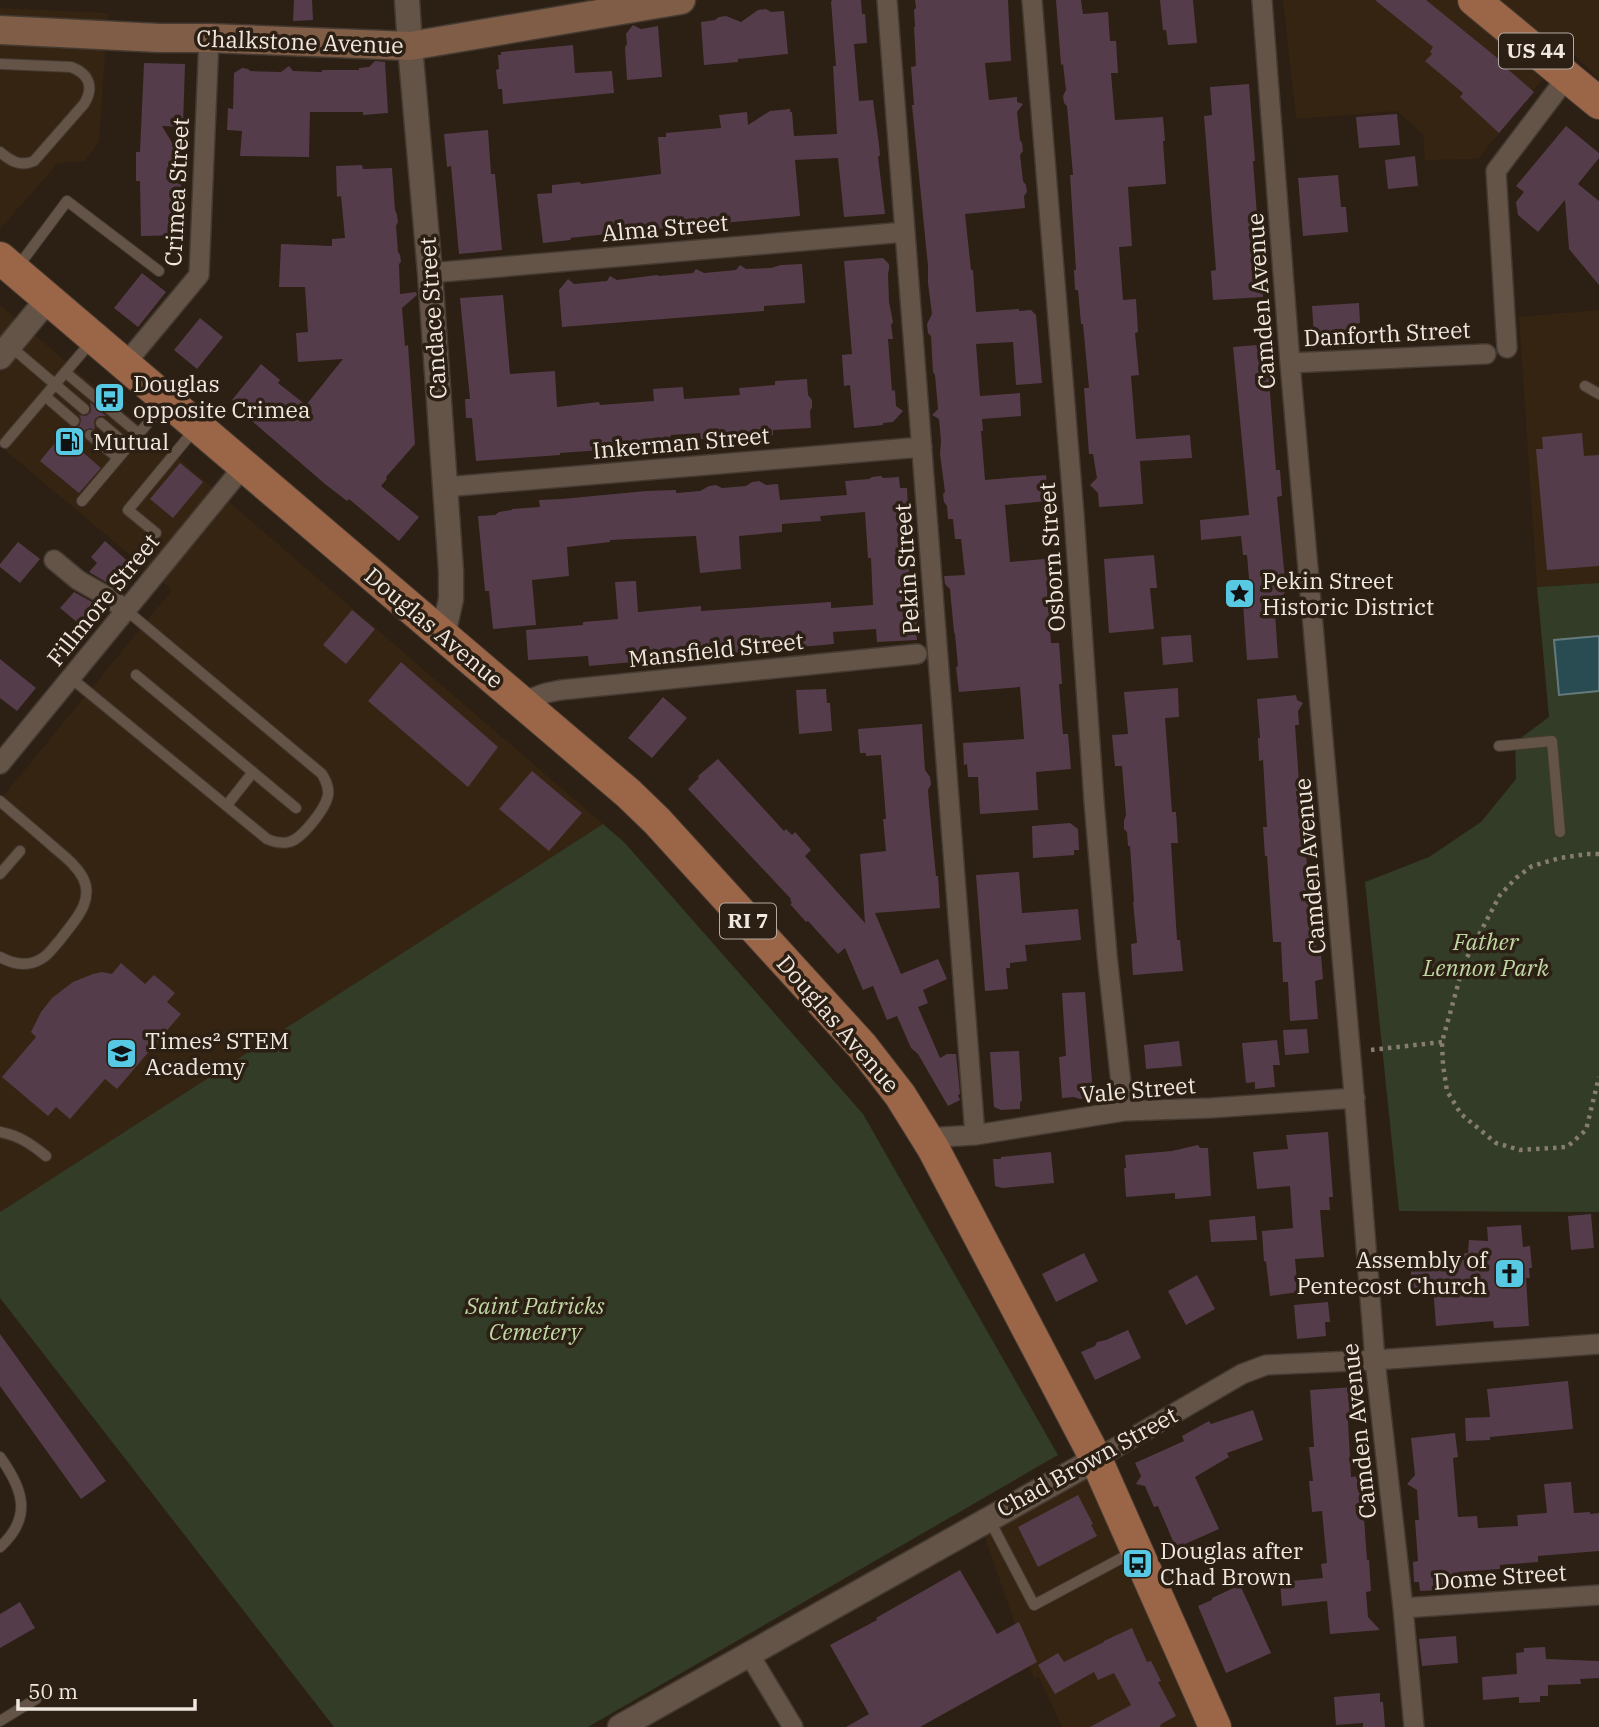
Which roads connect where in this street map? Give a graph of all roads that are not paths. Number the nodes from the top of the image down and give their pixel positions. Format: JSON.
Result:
{"nodes":[{"id":1,"x":407,"y":0,"type":"edge"},
{"id":2,"x":676,"y":0,"type":"edge"},
{"id":3,"x":887,"y":0,"type":"edge"},
{"id":4,"x":1031,"y":0,"type":"edge"},
{"id":5,"x":1262,"y":0,"type":"edge"},
{"id":6,"x":1474,"y":0,"type":"edge"},
{"id":7,"x":0,"y":30,"type":"edge"},
{"id":8,"x":209,"y":38,"type":"junction"},
{"id":9,"x":410,"y":47,"type":"junction"},
{"id":10,"x":1,"y":64,"type":"edge"},
{"id":11,"x":1567,"y":77,"type":"junction"},
{"id":12,"x":1599,"y":103,"type":"edge"},
{"id":13,"x":0,"y":152,"type":"edge"},
{"id":14,"x":905,"y":232,"type":"junction"},
{"id":15,"x":8,"y":265,"type":"edge"},
{"id":16,"x":159,"y":271,"type":"dead end"},
{"id":17,"x":430,"y":273,"type":"junction"},
{"id":18,"x":48,"y":299,"type":"junction"},
{"id":19,"x":94,"y":338,"type":"junction"},
{"id":20,"x":1507,"y":348,"type":"dead end"},
{"id":21,"x":5,"y":351,"type":"edge"},
{"id":22,"x":1486,"y":354,"type":"dead end"},
{"id":23,"x":1290,"y":363,"type":"junction"},
{"id":24,"x":125,"y":364,"type":"junction"},
{"id":25,"x":65,"y":372,"type":"junction"},
{"id":26,"x":55,"y":384,"type":"junction"},
{"id":27,"x":1585,"y":386,"type":"dead end"},
{"id":28,"x":1599,"y":394,"type":"edge"},
{"id":29,"x":45,"y":396,"type":"junction"},
{"id":30,"x":167,"y":401,"type":"junction"},
{"id":31,"x":84,"y":409,"type":"dead end"},
{"id":32,"x":74,"y":421,"type":"dead end"},
{"id":33,"x":101,"y":423,"type":"dead end"},
{"id":34,"x":197,"y":426,"type":"junction"},
{"id":35,"x":139,"y":434,"type":"junction"},
{"id":36,"x":90,"y":435,"type":"dead end"},
{"id":37,"x":5,"y":443,"type":"dead end"},
{"id":38,"x":128,"y":446,"type":"junction"},
{"id":39,"x":922,"y":447,"type":"junction"},
{"id":40,"x":118,"y":458,"type":"junction"},
{"id":41,"x":244,"y":466,"type":"junction"},
{"id":42,"x":445,"y":487,"type":"junction"},
{"id":43,"x":82,"y":500,"type":"dead end"},
{"id":44,"x":156,"y":533,"type":"dead end"},
{"id":45,"x":54,"y":560,"type":"dead end"},
{"id":46,"x":126,"y":610,"type":"junction"},
{"id":47,"x":443,"y":635,"type":"junction"},
{"id":48,"x":917,"y":654,"type":"dead end"},
{"id":49,"x":136,"y":676,"type":"dead end"},
{"id":50,"x":71,"y":678,"type":"junction"},
{"id":51,"x":521,"y":702,"type":"junction"},
{"id":52,"x":1499,"y":746,"type":"dead end"},
{"id":53,"x":2,"y":759,"type":"edge"},
{"id":54,"x":253,"y":772,"type":"junction"},
{"id":55,"x":0,"y":801,"type":"edge"},
{"id":56,"x":227,"y":805,"type":"junction"},
{"id":57,"x":296,"y":808,"type":"dead end"},
{"id":58,"x":1560,"y":832,"type":"dead end"},
{"id":59,"x":20,"y":851,"type":"dead end"},
{"id":60,"x":0,"y":874,"type":"edge"},
{"id":61,"x":0,"y":957,"type":"edge"},
{"id":62,"x":1354,"y":1090,"type":"junction"},
{"id":63,"x":1124,"y":1111,"type":"junction"},
{"id":64,"x":0,"y":1132,"type":"edge"},
{"id":65,"x":975,"y":1135,"type":"junction"},
{"id":66,"x":926,"y":1138,"type":"junction"},
{"id":67,"x":46,"y":1156,"type":"dead end"},
{"id":68,"x":1599,"y":1343,"type":"edge"},
{"id":69,"x":1376,"y":1360,"type":"junction"},
{"id":70,"x":0,"y":1457,"type":"edge"},
{"id":71,"x":1096,"y":1459,"type":"junction"},
{"id":72,"x":989,"y":1518,"type":"junction"},
{"id":73,"x":0,"y":1548,"type":"edge"},
{"id":74,"x":1136,"y":1550,"type":"junction"},
{"id":75,"x":1599,"y":1595,"type":"edge"},
{"id":76,"x":1403,"y":1608,"type":"junction"},
{"id":77,"x":750,"y":1654,"type":"junction"},
{"id":78,"x":36,"y":1699,"type":"dead end"},
{"id":79,"x":0,"y":1721,"type":"edge"},
{"id":80,"x":1214,"y":1726,"type":"edge"},
{"id":81,"x":620,"y":1727,"type":"edge"},
{"id":82,"x":793,"y":1727,"type":"edge"},
{"id":83,"x":1414,"y":1727,"type":"edge"}],
"edges":[{"from":1,"to":9,"type":"street","name":"Candace Street"},
{"from":2,"to":9,"type":"main road","name":"Chalkstone Avenue"},
{"from":3,"to":14,"type":"street","name":"Pekin Street"},
{"from":4,"to":63,"type":"street","name":"Osborn Street"},
{"from":5,"to":23,"type":"street","name":"Camden Avenue"},
{"from":6,"to":11,"type":"main road","number":"US 44"},
{"from":7,"to":8,"type":"main road","name":"Chalkstone Avenue"},
{"from":8,"to":9,"type":"main road","name":"Chalkstone Avenue"},
{"from":8,"to":24,"type":"street","name":"Crimea Street"},
{"from":9,"to":17,"type":"street","name":"Candace Street"},
{"from":10,"to":13,"type":"lane"},
{"from":11,"to":12,"type":"main road","number":"US 44"},
{"from":11,"to":20,"type":"street"},
{"from":14,"to":17,"type":"street","name":"Alma Street"},
{"from":14,"to":39,"type":"street","name":"Pekin Street"},
{"from":15,"to":16,"type":"lane"},
{"from":15,"to":18,"type":"main road","name":"Douglas Avenue","number":"RI 7"},
{"from":17,"to":42,"type":"street","name":"Candace Street"},
{"from":18,"to":19,"type":"main road","name":"Douglas Avenue","number":"RI 7"},
{"from":18,"to":21,"type":"street"},
{"from":19,"to":24,"type":"main road","name":"Douglas Avenue","number":"RI 7"},
{"from":19,"to":25,"type":"lane"},
{"from":21,"to":26,"type":"lane"},
{"from":22,"to":23,"type":"street","name":"Danforth Street"},
{"from":23,"to":62,"type":"street","name":"Camden Avenue"},
{"from":24,"to":30,"type":"main road","name":"Douglas Avenue","number":"RI 7"},
{"from":25,"to":26,"type":"lane"},
{"from":25,"to":35,"type":"lane"},
{"from":26,"to":29,"type":"lane"},
{"from":26,"to":31,"type":"lane"},
{"from":27,"to":28,"type":"lane"},
{"from":29,"to":32,"type":"lane"},
{"from":29,"to":37,"type":"lane"},
{"from":30,"to":34,"type":"main road","name":"Douglas Avenue","number":"RI 7"},
{"from":30,"to":35,"type":"lane"},
{"from":33,"to":38,"type":"lane"},
{"from":34,"to":41,"type":"main road","name":"Douglas Avenue","number":"RI 7"},
{"from":34,"to":44,"type":"lane"},
{"from":35,"to":38,"type":"lane"},
{"from":36,"to":40,"type":"lane"},
{"from":38,"to":40,"type":"lane"},
{"from":39,"to":42,"type":"street","name":"Inkerman Street"},
{"from":39,"to":65,"type":"street","name":"Pekin Street"},
{"from":40,"to":43,"type":"lane"},
{"from":41,"to":46,"type":"street","name":"Fillmore Street"},
{"from":41,"to":47,"type":"main road","name":"Douglas Avenue","number":"RI 7"},
{"from":42,"to":47,"type":"street","name":"Candace Street"},
{"from":45,"to":46,"type":"street"},
{"from":46,"to":50,"type":"street","name":"Fillmore Street"},
{"from":46,"to":56,"type":"lane"},
{"from":47,"to":51,"type":"main road","name":"Douglas Avenue","number":"RI 7"},
{"from":48,"to":51,"type":"street","name":"Mansfield Street"},
{"from":49,"to":54,"type":"lane"},
{"from":50,"to":53,"type":"street","name":"Fillmore Street"},
{"from":50,"to":56,"type":"lane"},
{"from":51,"to":66,"type":"main road","name":"Douglas Avenue","number":"RI 7"},
{"from":52,"to":58,"type":"lane"},
{"from":54,"to":56,"type":"lane"},
{"from":54,"to":57,"type":"lane"},
{"from":55,"to":61,"type":"lane"},
{"from":59,"to":60,"type":"lane"},
{"from":62,"to":63,"type":"street","name":"Vale Street"},
{"from":62,"to":69,"type":"street","name":"Camden Avenue"},
{"from":63,"to":65,"type":"street","name":"Vale Street"},
{"from":64,"to":67,"type":"lane"},
{"from":65,"to":66,"type":"street","name":"Vale Street"},
{"from":66,"to":71,"type":"main road","name":"Douglas Avenue","number":"RI 7"},
{"from":68,"to":69,"type":"street","name":"Chad Brown Street"},
{"from":69,"to":71,"type":"street","name":"Chad Brown Street"},
{"from":69,"to":76,"type":"street","name":"Camden Avenue"},
{"from":70,"to":73,"type":"lane"},
{"from":71,"to":72,"type":"street","name":"Chad Brown Street"},
{"from":71,"to":74,"type":"main road","name":"Douglas Avenue","number":"RI 7"},
{"from":72,"to":74,"type":"lane"},
{"from":72,"to":77,"type":"street","name":"Chad Brown Street"},
{"from":74,"to":80,"type":"main road","name":"Douglas Avenue","number":"RI 7"},
{"from":75,"to":76,"type":"street","name":"Dome Street"},
{"from":76,"to":83,"type":"street","name":"Camden Avenue"},
{"from":77,"to":81,"type":"street","name":"Chad Brown Street"},
{"from":77,"to":82,"type":"street"},
{"from":78,"to":79,"type":"lane"}]}
